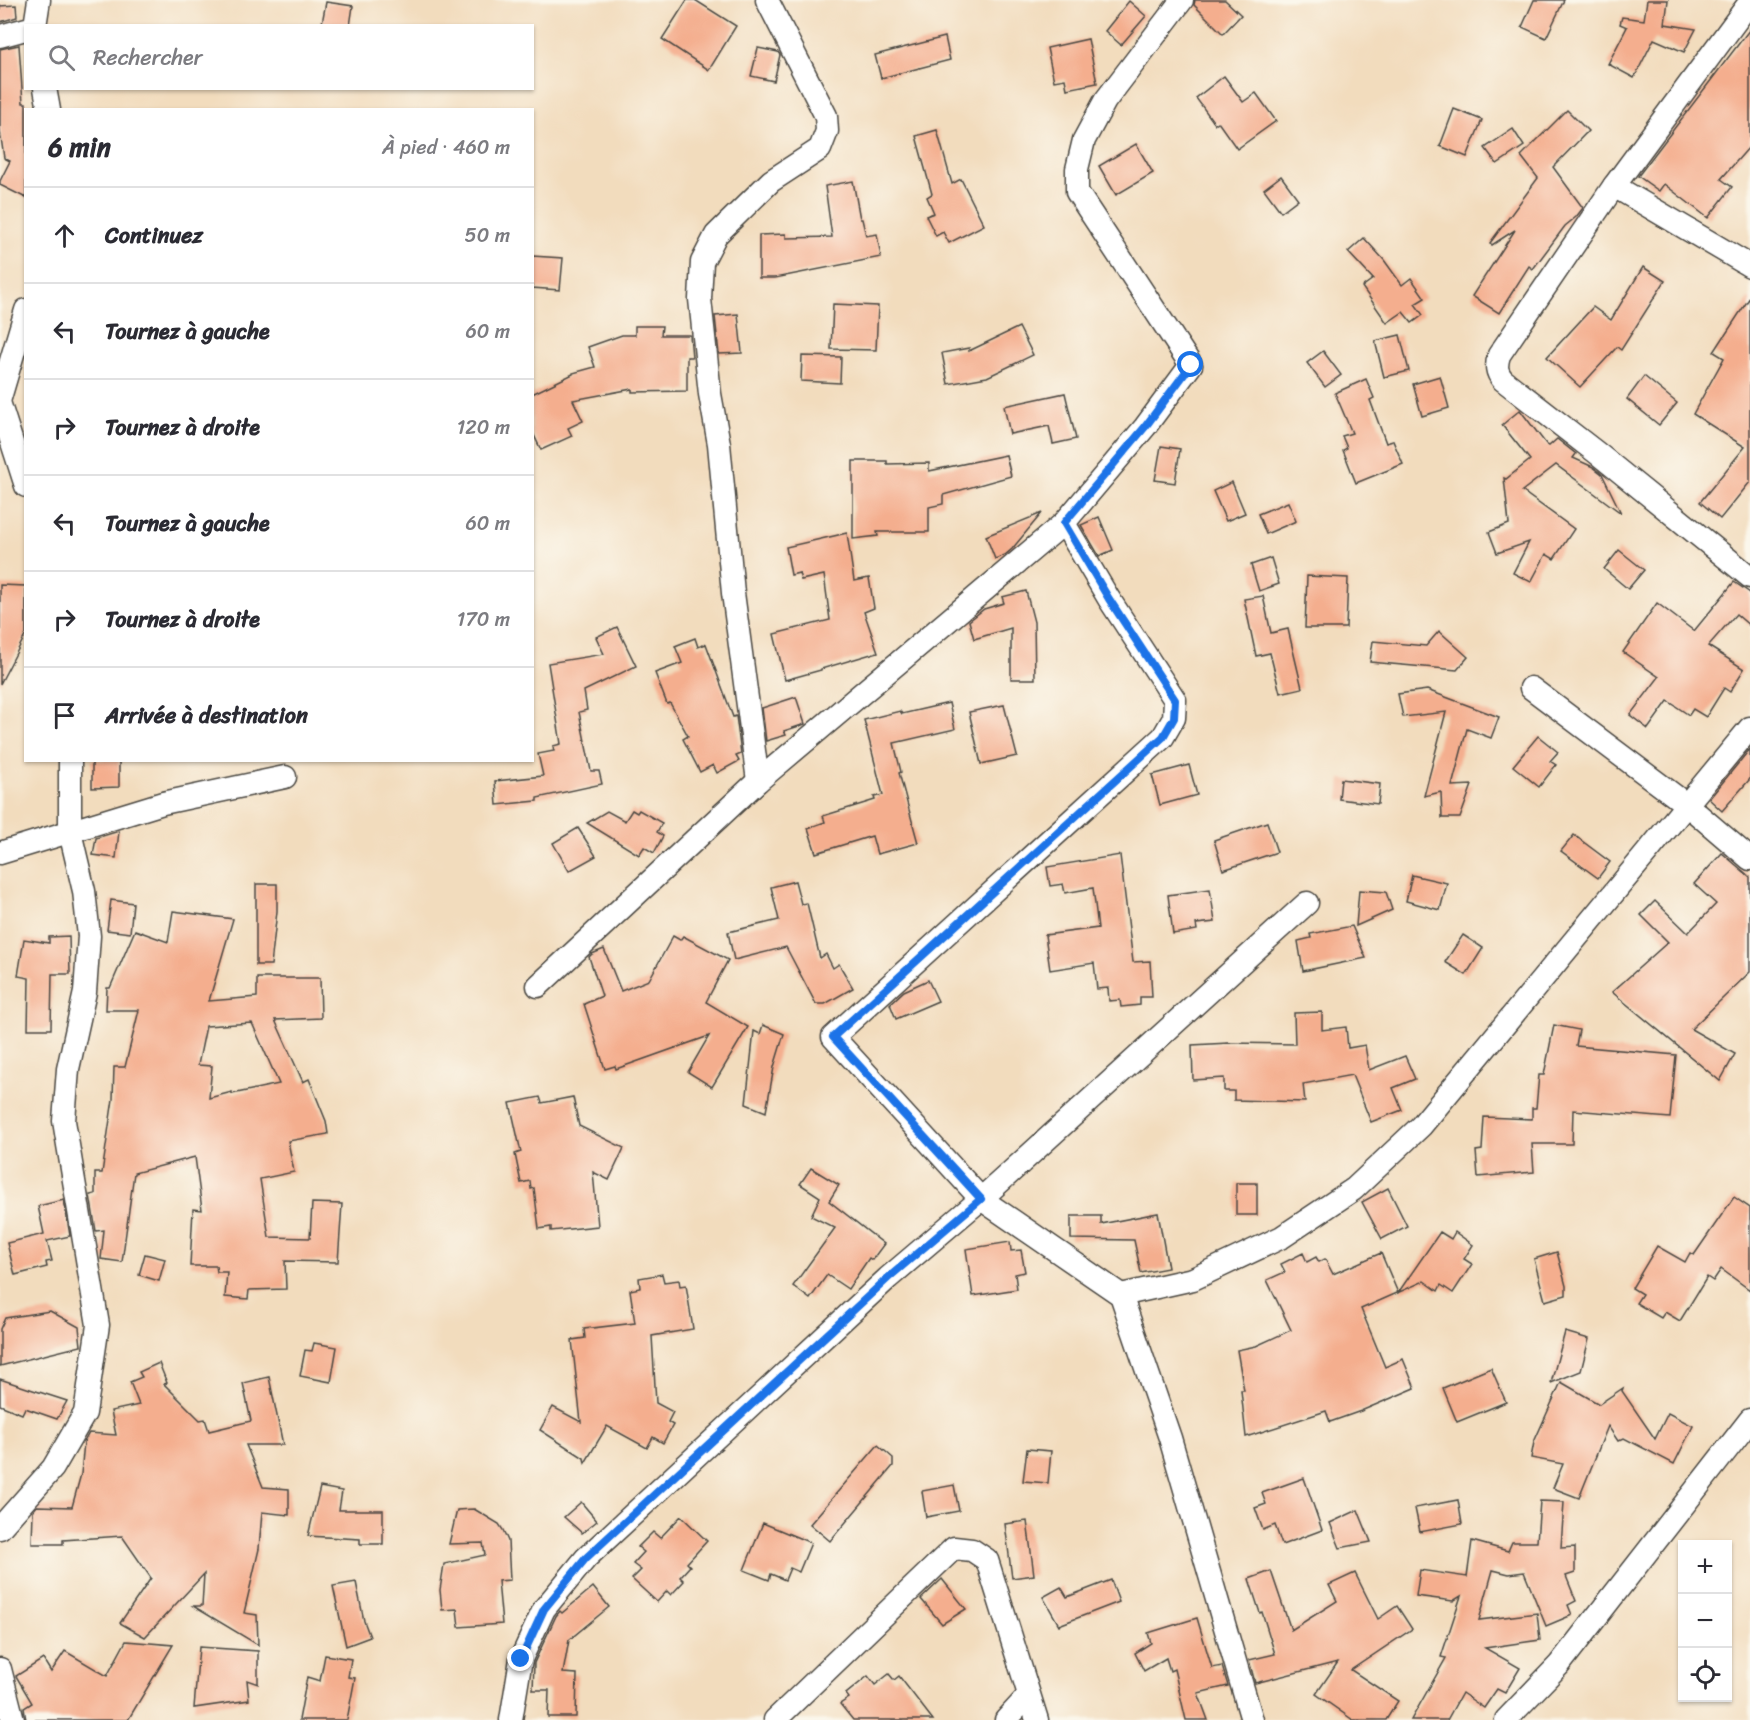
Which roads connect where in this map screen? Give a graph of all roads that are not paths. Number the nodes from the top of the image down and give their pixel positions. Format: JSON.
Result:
{"nodes":[{"id":1,"x":39,"y":0,"type":"edge"},
{"id":2,"x":767,"y":0,"type":"edge"},
{"id":3,"x":1182,"y":0,"type":"edge"},
{"id":4,"x":1750,"y":2,"type":"edge"},
{"id":5,"x":35,"y":24,"type":"edge"},
{"id":6,"x":24,"y":30,"type":"edge"},
{"id":7,"x":0,"y":36,"type":"edge"},
{"id":8,"x":45,"y":90,"type":"edge"},
{"id":9,"x":49,"y":108,"type":"edge"},
{"id":10,"x":1614,"y":186,"type":"junction"},
{"id":11,"x":1750,"y":266,"type":"edge"},
{"id":12,"x":24,"y":317,"type":"edge"},
{"id":13,"x":0,"y":398,"type":"edge"},
{"id":14,"x":0,"y":405,"type":"edge"},
{"id":15,"x":24,"y":480,"type":"edge"},
{"id":16,"x":1064,"y":523,"type":"junction"},
{"id":17,"x":1750,"y":577,"type":"edge"},
{"id":18,"x":1531,"y":688,"type":"dead end"},
{"id":19,"x":1750,"y":728,"type":"edge"},
{"id":20,"x":70,"y":762,"type":"edge"},
{"id":21,"x":285,"y":777,"type":"dead end"},
{"id":22,"x":758,"y":781,"type":"junction"},
{"id":23,"x":1687,"y":805,"type":"junction"},
{"id":24,"x":70,"y":832,"type":"junction"},
{"id":25,"x":0,"y":853,"type":"edge"},
{"id":26,"x":1750,"y":859,"type":"edge"},
{"id":27,"x":1307,"y":903,"type":"dead end"},
{"id":28,"x":538,"y":986,"type":"dead end"},
{"id":29,"x":981,"y":1199,"type":"junction"},
{"id":30,"x":1120,"y":1295,"type":"junction"},
{"id":31,"x":1750,"y":1420,"type":"edge"},
{"id":32,"x":0,"y":1528,"type":"edge"},
{"id":33,"x":0,"y":1669,"type":"edge"},
{"id":34,"x":1028,"y":1696,"type":"junction"},
{"id":35,"x":13,"y":1720,"type":"edge"},
{"id":36,"x":510,"y":1720,"type":"edge"},
{"id":37,"x":775,"y":1720,"type":"edge"},
{"id":38,"x":1006,"y":1720,"type":"edge"},
{"id":39,"x":1037,"y":1720,"type":"edge"},
{"id":40,"x":1252,"y":1720,"type":"edge"},
{"id":41,"x":1506,"y":1720,"type":"edge"}],
"edges":[{"from":1,"to":5,"type":"street"},
{"from":2,"to":22,"type":"street"},
{"from":3,"to":16,"type":"street"},
{"from":4,"to":10,"type":"street"},
{"from":6,"to":7,"type":"street"},
{"from":8,"to":9,"type":"street"},
{"from":10,"to":11,"type":"street"},
{"from":10,"to":17,"type":"street"},
{"from":12,"to":13,"type":"street"},
{"from":14,"to":15,"type":"street"},
{"from":16,"to":22,"type":"street"},
{"from":16,"to":29,"type":"street"},
{"from":18,"to":23,"type":"street"},
{"from":19,"to":23,"type":"street"},
{"from":20,"to":24,"type":"street"},
{"from":21,"to":24,"type":"street"},
{"from":22,"to":28,"type":"street"},
{"from":23,"to":26,"type":"street"},
{"from":23,"to":30,"type":"street"},
{"from":24,"to":25,"type":"street"},
{"from":24,"to":32,"type":"street"},
{"from":27,"to":29,"type":"street"},
{"from":29,"to":30,"type":"street"},
{"from":29,"to":36,"type":"street"},
{"from":30,"to":40,"type":"street"},
{"from":31,"to":41,"type":"street"},
{"from":33,"to":35,"type":"street"},
{"from":34,"to":37,"type":"street"},
{"from":34,"to":38,"type":"street"},
{"from":34,"to":39,"type":"street"}]}
